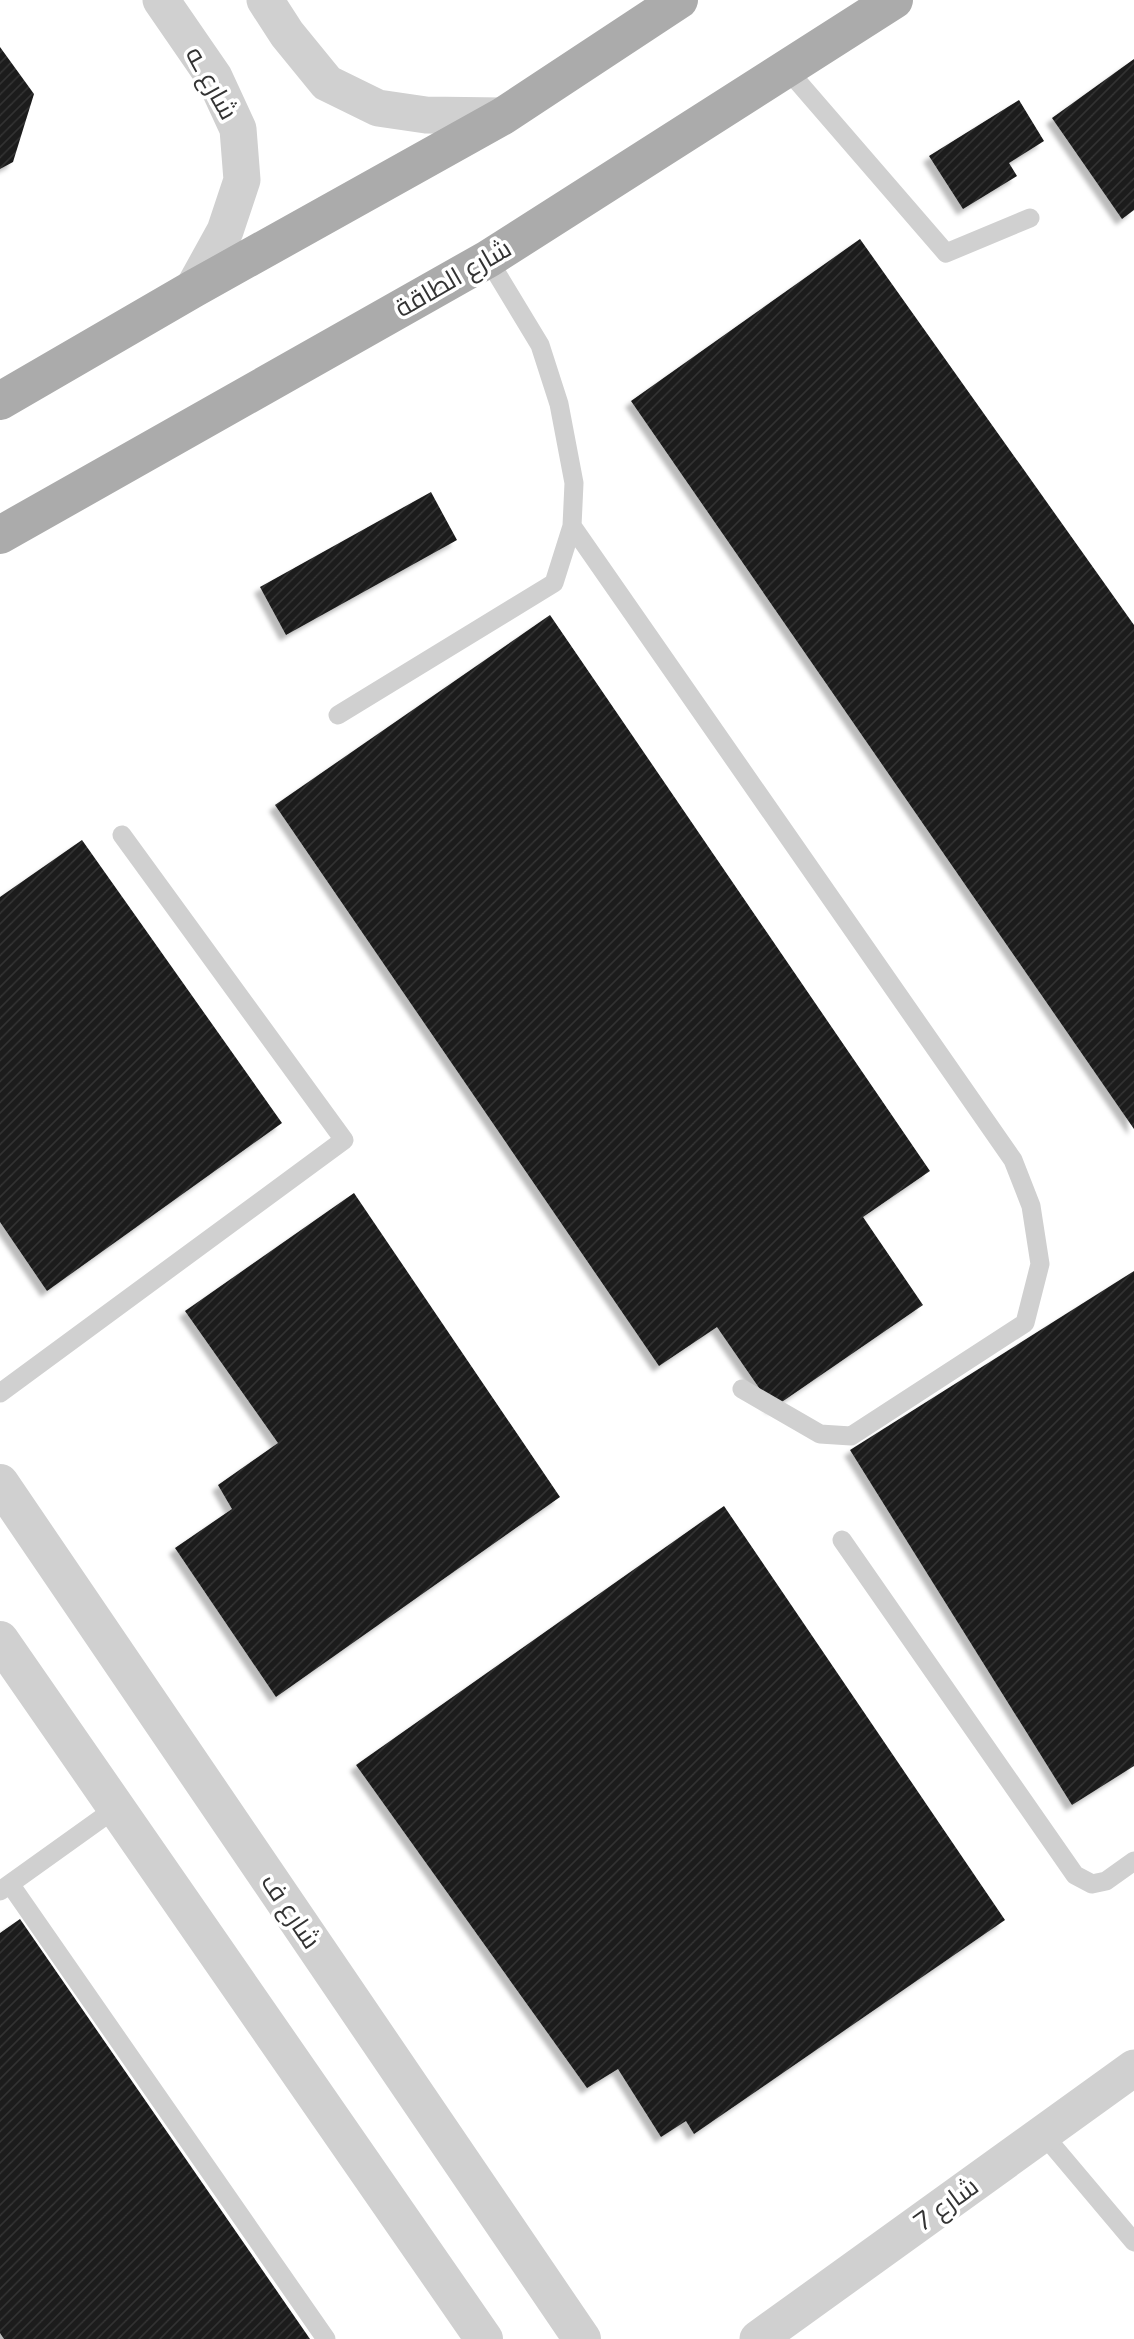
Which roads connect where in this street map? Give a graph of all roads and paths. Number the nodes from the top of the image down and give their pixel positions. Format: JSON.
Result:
{"nodes":[{"id":1,"x":161,"y":0,"type":"edge"},
{"id":2,"x":265,"y":0,"type":"edge"},
{"id":3,"x":679,"y":0,"type":"edge"},
{"id":4,"x":894,"y":0,"type":"edge"},
{"id":5,"x":786,"y":68,"type":"junction"},
{"id":6,"x":503,"y":116,"type":"junction"},
{"id":7,"x":1030,"y":219,"type":"dead end"},
{"id":8,"x":488,"y":259,"type":"junction"},
{"id":9,"x":194,"y":289,"type":"junction"},
{"id":10,"x":0,"y":401,"type":"edge"},
{"id":11,"x":572,"y":526,"type":"junction"},
{"id":12,"x":0,"y":535,"type":"edge"},
{"id":13,"x":338,"y":715,"type":"dead end"},
{"id":14,"x":122,"y":835,"type":"dead end"},
{"id":15,"x":742,"y":1389,"type":"dead end"},
{"id":16,"x":0,"y":1393,"type":"edge"},
{"id":17,"x":0,"y":1483,"type":"edge"},
{"id":18,"x":842,"y":1541,"type":"dead end"},
{"id":19,"x":0,"y":1640,"type":"edge"},
{"id":20,"x":116,"y":1808,"type":"junction"},
{"id":21,"x":1134,"y":1861,"type":"edge"},
{"id":22,"x":5,"y":1888,"type":"edge"},
{"id":23,"x":1134,"y":2068,"type":"edge"},
{"id":24,"x":1043,"y":2134,"type":"junction"},
{"id":25,"x":1134,"y":2242,"type":"edge"},
{"id":26,"x":326,"y":2339,"type":"edge"},
{"id":27,"x":484,"y":2339,"type":"edge"},
{"id":28,"x":582,"y":2339,"type":"edge"},
{"id":29,"x":758,"y":2339,"type":"edge"}],
"edges":[{"from":1,"to":9,"type":"street","name":"شارع ـه"},
{"from":2,"to":6,"type":"street"},
{"from":3,"to":6,"type":"main road"},
{"from":4,"to":5,"type":"main road","name":"شارع الطاقة"},
{"from":5,"to":7,"type":"lane"},
{"from":5,"to":8,"type":"main road","name":"شارع الطاقة"},
{"from":6,"to":9,"type":"main road"},
{"from":8,"to":11,"type":"lane"},
{"from":8,"to":12,"type":"main road","name":"شارع الطاقة"},
{"from":9,"to":10,"type":"main road"},
{"from":11,"to":13,"type":"lane"},
{"from":11,"to":15,"type":"lane"},
{"from":14,"to":16,"type":"lane"},
{"from":17,"to":28,"type":"street","name":"شارع ف"},
{"from":18,"to":21,"type":"lane"},
{"from":19,"to":20,"type":"street"},
{"from":20,"to":22,"type":"lane"},
{"from":20,"to":27,"type":"street"},
{"from":22,"to":26,"type":"lane"},
{"from":23,"to":24,"type":"street","name":"شارع 7"},
{"from":24,"to":25,"type":"lane"},
{"from":24,"to":29,"type":"street","name":"شارع 7"}]}
